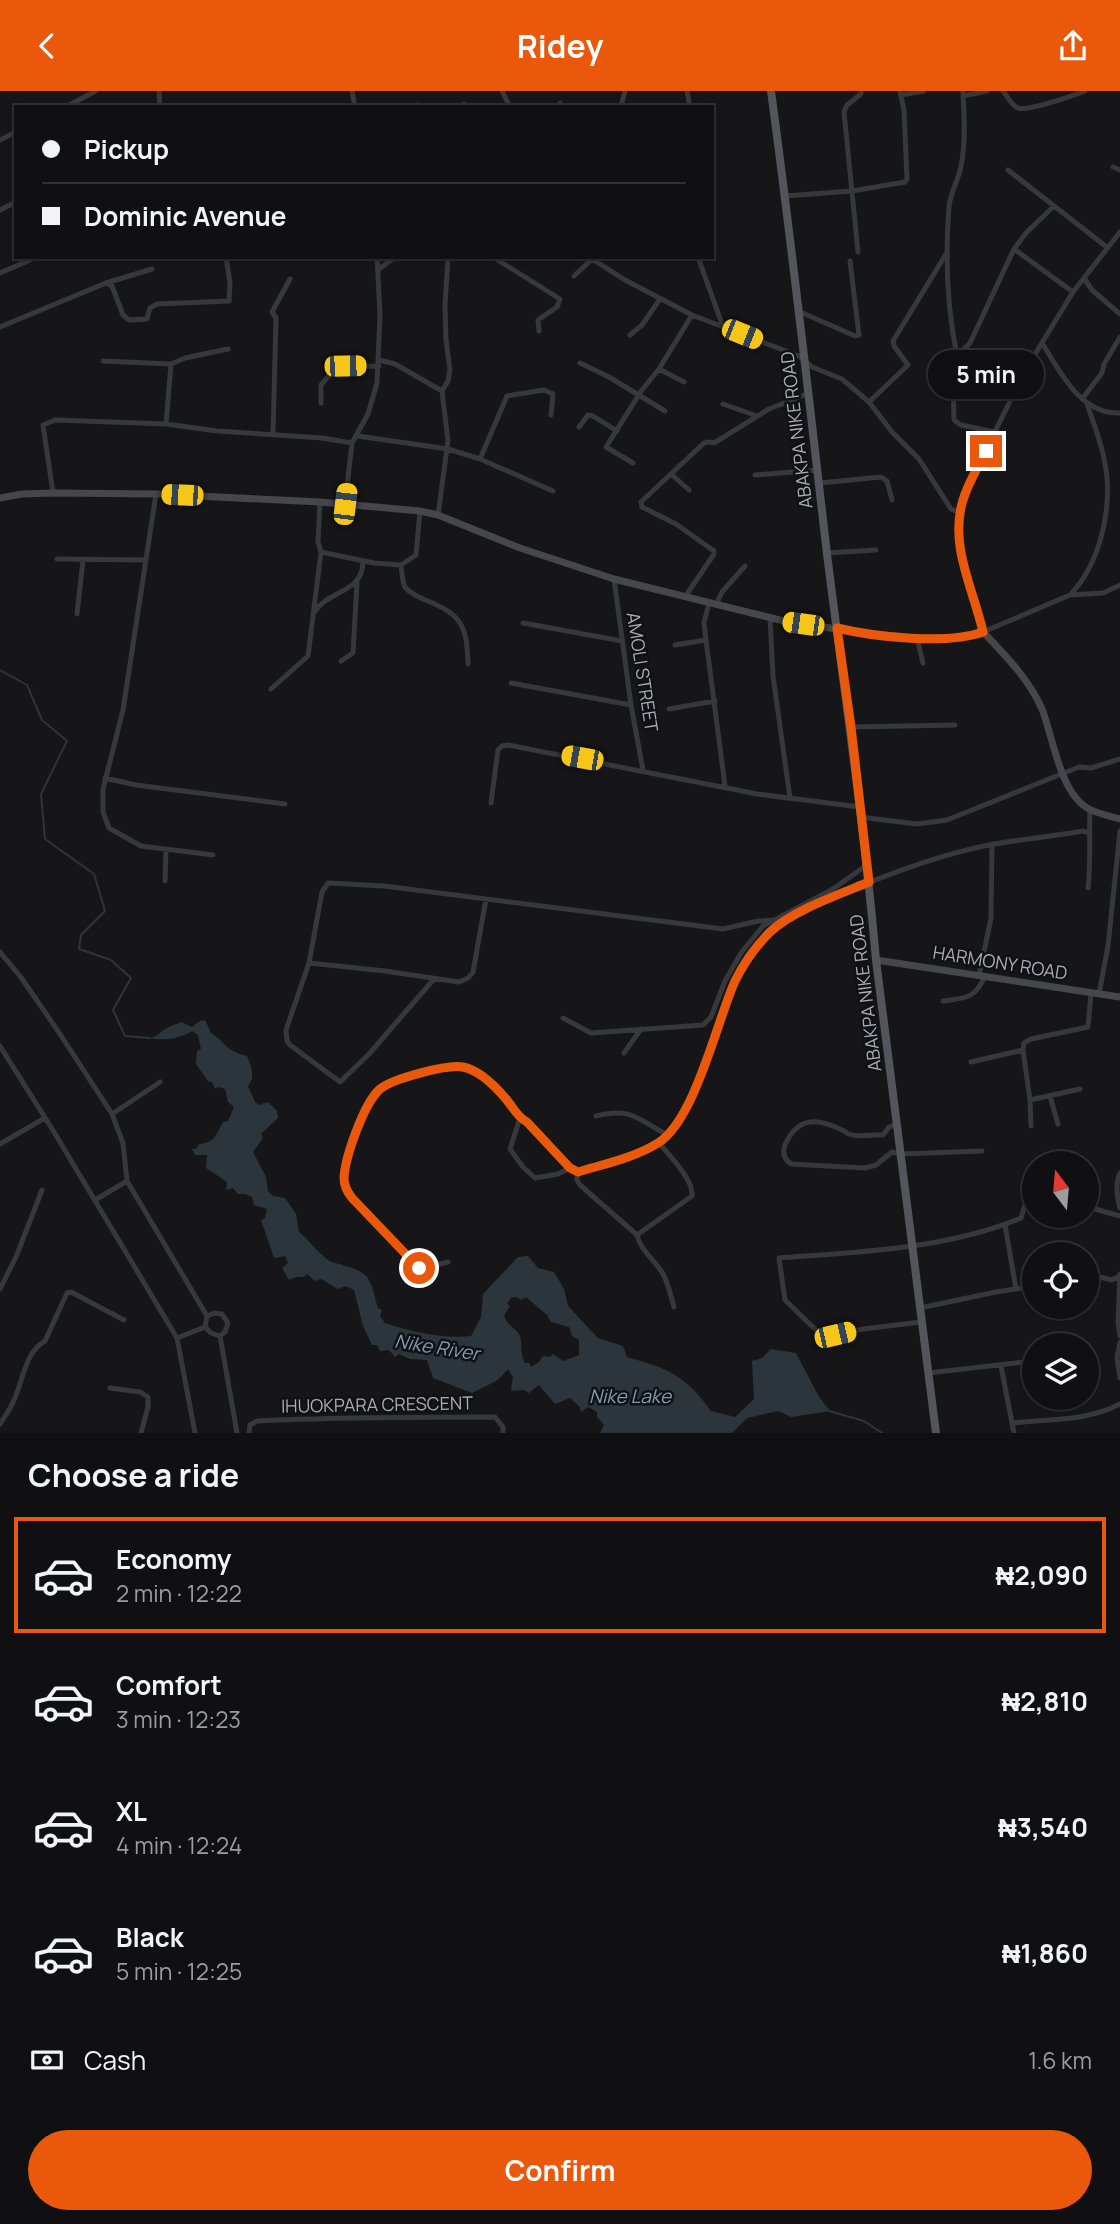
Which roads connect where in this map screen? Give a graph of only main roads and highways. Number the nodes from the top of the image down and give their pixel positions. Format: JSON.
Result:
{"nodes":[{"id":1,"x":771,"y":91,"type":"edge"},
{"id":2,"x":0,"y":498,"type":"edge"},
{"id":3,"x":837,"y":628,"type":"junction"},
{"id":4,"x":1120,"y":819,"type":"edge"},
{"id":5,"x":876,"y":960,"type":"junction"},
{"id":6,"x":1120,"y":997,"type":"edge"},
{"id":7,"x":936,"y":1433,"type":"edge"}],
"edges":[{"from":1,"to":3,"type":"main road","name":"ABAKPA NIKE ROAD"},
{"from":2,"to":3,"type":"main road"},
{"from":3,"to":4,"type":"main road"},
{"from":3,"to":5,"type":"main road","name":"ABAKPA NIKE ROAD"},
{"from":5,"to":6,"type":"main road","name":"HARMONY ROAD"},
{"from":5,"to":7,"type":"main road","name":"ABAKPA NIKE ROAD"}]}
